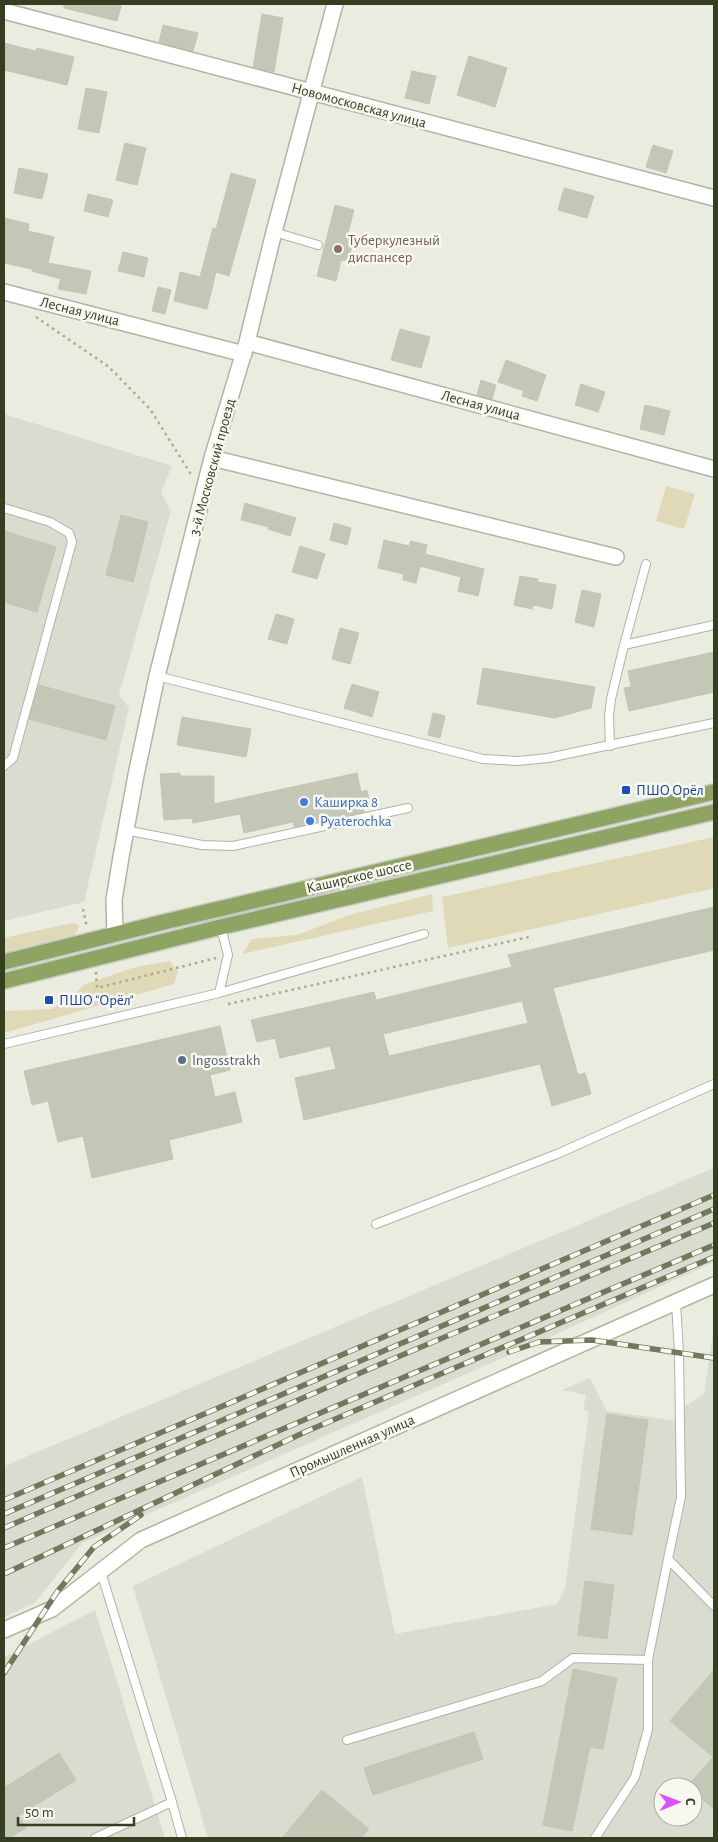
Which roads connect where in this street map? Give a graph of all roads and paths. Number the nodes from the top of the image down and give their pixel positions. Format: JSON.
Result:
{"nodes":[{"id":1,"x":335,"y":4,"type":"edge"},
{"id":2,"x":4,"y":11,"type":"edge"},
{"id":3,"x":311,"y":92,"type":"junction"},
{"id":4,"x":714,"y":198,"type":"edge"},
{"id":5,"x":274,"y":232,"type":"junction"},
{"id":6,"x":318,"y":245,"type":"dead end"},
{"id":7,"x":4,"y":292,"type":"edge"},
{"id":8,"x":36,"y":317,"type":"dead end"},
{"id":9,"x":246,"y":348,"type":"junction"},
{"id":10,"x":212,"y":458,"type":"junction"},
{"id":11,"x":714,"y":469,"type":"edge"},
{"id":12,"x":204,"y":494,"type":"junction"},
{"id":13,"x":4,"y":508,"type":"edge"},
{"id":14,"x":616,"y":557,"type":"dead end"},
{"id":15,"x":646,"y":564,"type":"dead end"},
{"id":16,"x":714,"y":625,"type":"edge"},
{"id":17,"x":624,"y":645,"type":"junction"},
{"id":18,"x":157,"y":676,"type":"junction"},
{"id":19,"x":714,"y":723,"type":"edge"},
{"id":20,"x":610,"y":746,"type":"junction"},
{"id":21,"x":4,"y":766,"type":"edge"},
{"id":22,"x":714,"y":792,"type":"edge"},
{"id":23,"x":408,"y":808,"type":"dead end"},
{"id":24,"x":714,"y":812,"type":"edge"},
{"id":25,"x":125,"y":830,"type":"junction"},
{"id":26,"x":82,"y":909,"type":"dead end"},
{"id":27,"x":221,"y":927,"type":"junction"},
{"id":28,"x":88,"y":932,"type":"dead end"},
{"id":29,"x":115,"y":934,"type":"junction"},
{"id":30,"x":424,"y":934,"type":"dead end"},
{"id":31,"x":529,"y":938,"type":"dead end"},
{"id":32,"x":228,"y":955,"type":"junction"},
{"id":33,"x":4,"y":962,"type":"edge"},
{"id":34,"x":96,"y":970,"type":"dead end"},
{"id":35,"x":4,"y":981,"type":"edge"},
{"id":36,"x":220,"y":993,"type":"junction"},
{"id":37,"x":228,"y":1004,"type":"dead end"},
{"id":38,"x":4,"y":1044,"type":"edge"},
{"id":39,"x":714,"y":1084,"type":"edge"},
{"id":40,"x":376,"y":1224,"type":"dead end"},
{"id":41,"x":714,"y":1286,"type":"edge"},
{"id":42,"x":676,"y":1303,"type":"junction"},
{"id":43,"x":668,"y":1559,"type":"junction"},
{"id":44,"x":101,"y":1572,"type":"junction"},
{"id":45,"x":714,"y":1606,"type":"edge"},
{"id":46,"x":4,"y":1630,"type":"edge"},
{"id":47,"x":648,"y":1660,"type":"junction"},
{"id":48,"x":347,"y":1740,"type":"dead end"},
{"id":49,"x":172,"y":1802,"type":"junction"},
{"id":50,"x":95,"y":1838,"type":"edge"},
{"id":51,"x":182,"y":1838,"type":"edge"},
{"id":52,"x":595,"y":1838,"type":"edge"}],
"edges":[{"from":1,"to":3,"type":"street","name":"3-й Московский проезд"},
{"from":2,"to":3,"type":"street","name":"Новомосковская улица"},
{"from":3,"to":4,"type":"street","name":"Новомосковская улица"},
{"from":3,"to":5,"type":"street","name":"3-й Московский проезд"},
{"from":5,"to":6,"type":"lane"},
{"from":5,"to":9,"type":"street","name":"3-й Московский проезд"},
{"from":7,"to":9,"type":"street","name":"Лесная улица"},
{"from":8,"to":12,"type":"path"},
{"from":9,"to":10,"type":"street","name":"3-й Московский проезд"},
{"from":9,"to":11,"type":"street","name":"Лесная улица"},
{"from":10,"to":12,"type":"street","name":"3-й Московский проезд"},
{"from":10,"to":14,"type":"street"},
{"from":12,"to":18,"type":"street","name":"3-й Московский проезд"},
{"from":13,"to":21,"type":"lane"},
{"from":15,"to":17,"type":"lane"},
{"from":16,"to":17,"type":"lane"},
{"from":17,"to":20,"type":"lane"},
{"from":18,"to":20,"type":"lane"},
{"from":18,"to":25,"type":"street","name":"3-й Московский проезд"},
{"from":19,"to":20,"type":"lane"},
{"from":22,"to":29,"type":"main road","name":"Каширское шоссе"},
{"from":23,"to":25,"type":"lane"},
{"from":24,"to":27,"type":"main road","name":"Каширское шоссе"},
{"from":25,"to":29,"type":"street","name":"3-й Московский проезд"},
{"from":26,"to":28,"type":"path"},
{"from":27,"to":32,"type":"lane"},
{"from":27,"to":35,"type":"main road","name":"Каширское шоссе"},
{"from":29,"to":33,"type":"main road","name":"Каширское шоссе"},
{"from":30,"to":36,"type":"lane"},
{"from":31,"to":37,"type":"path"},
{"from":32,"to":34,"type":"path"},
{"from":32,"to":36,"type":"lane"},
{"from":36,"to":38,"type":"lane"},
{"from":39,"to":40,"type":"lane"},
{"from":41,"to":42,"type":"street","name":"Промышленная улица"},
{"from":42,"to":43,"type":"lane"},
{"from":42,"to":44,"type":"street","name":"Промышленная улица"},
{"from":43,"to":45,"type":"lane"},
{"from":43,"to":47,"type":"lane"},
{"from":44,"to":46,"type":"street","name":"Промышленная улица"},
{"from":44,"to":49,"type":"lane"},
{"from":47,"to":48,"type":"lane"},
{"from":47,"to":52,"type":"lane"},
{"from":49,"to":50,"type":"lane"},
{"from":49,"to":51,"type":"lane"}]}
